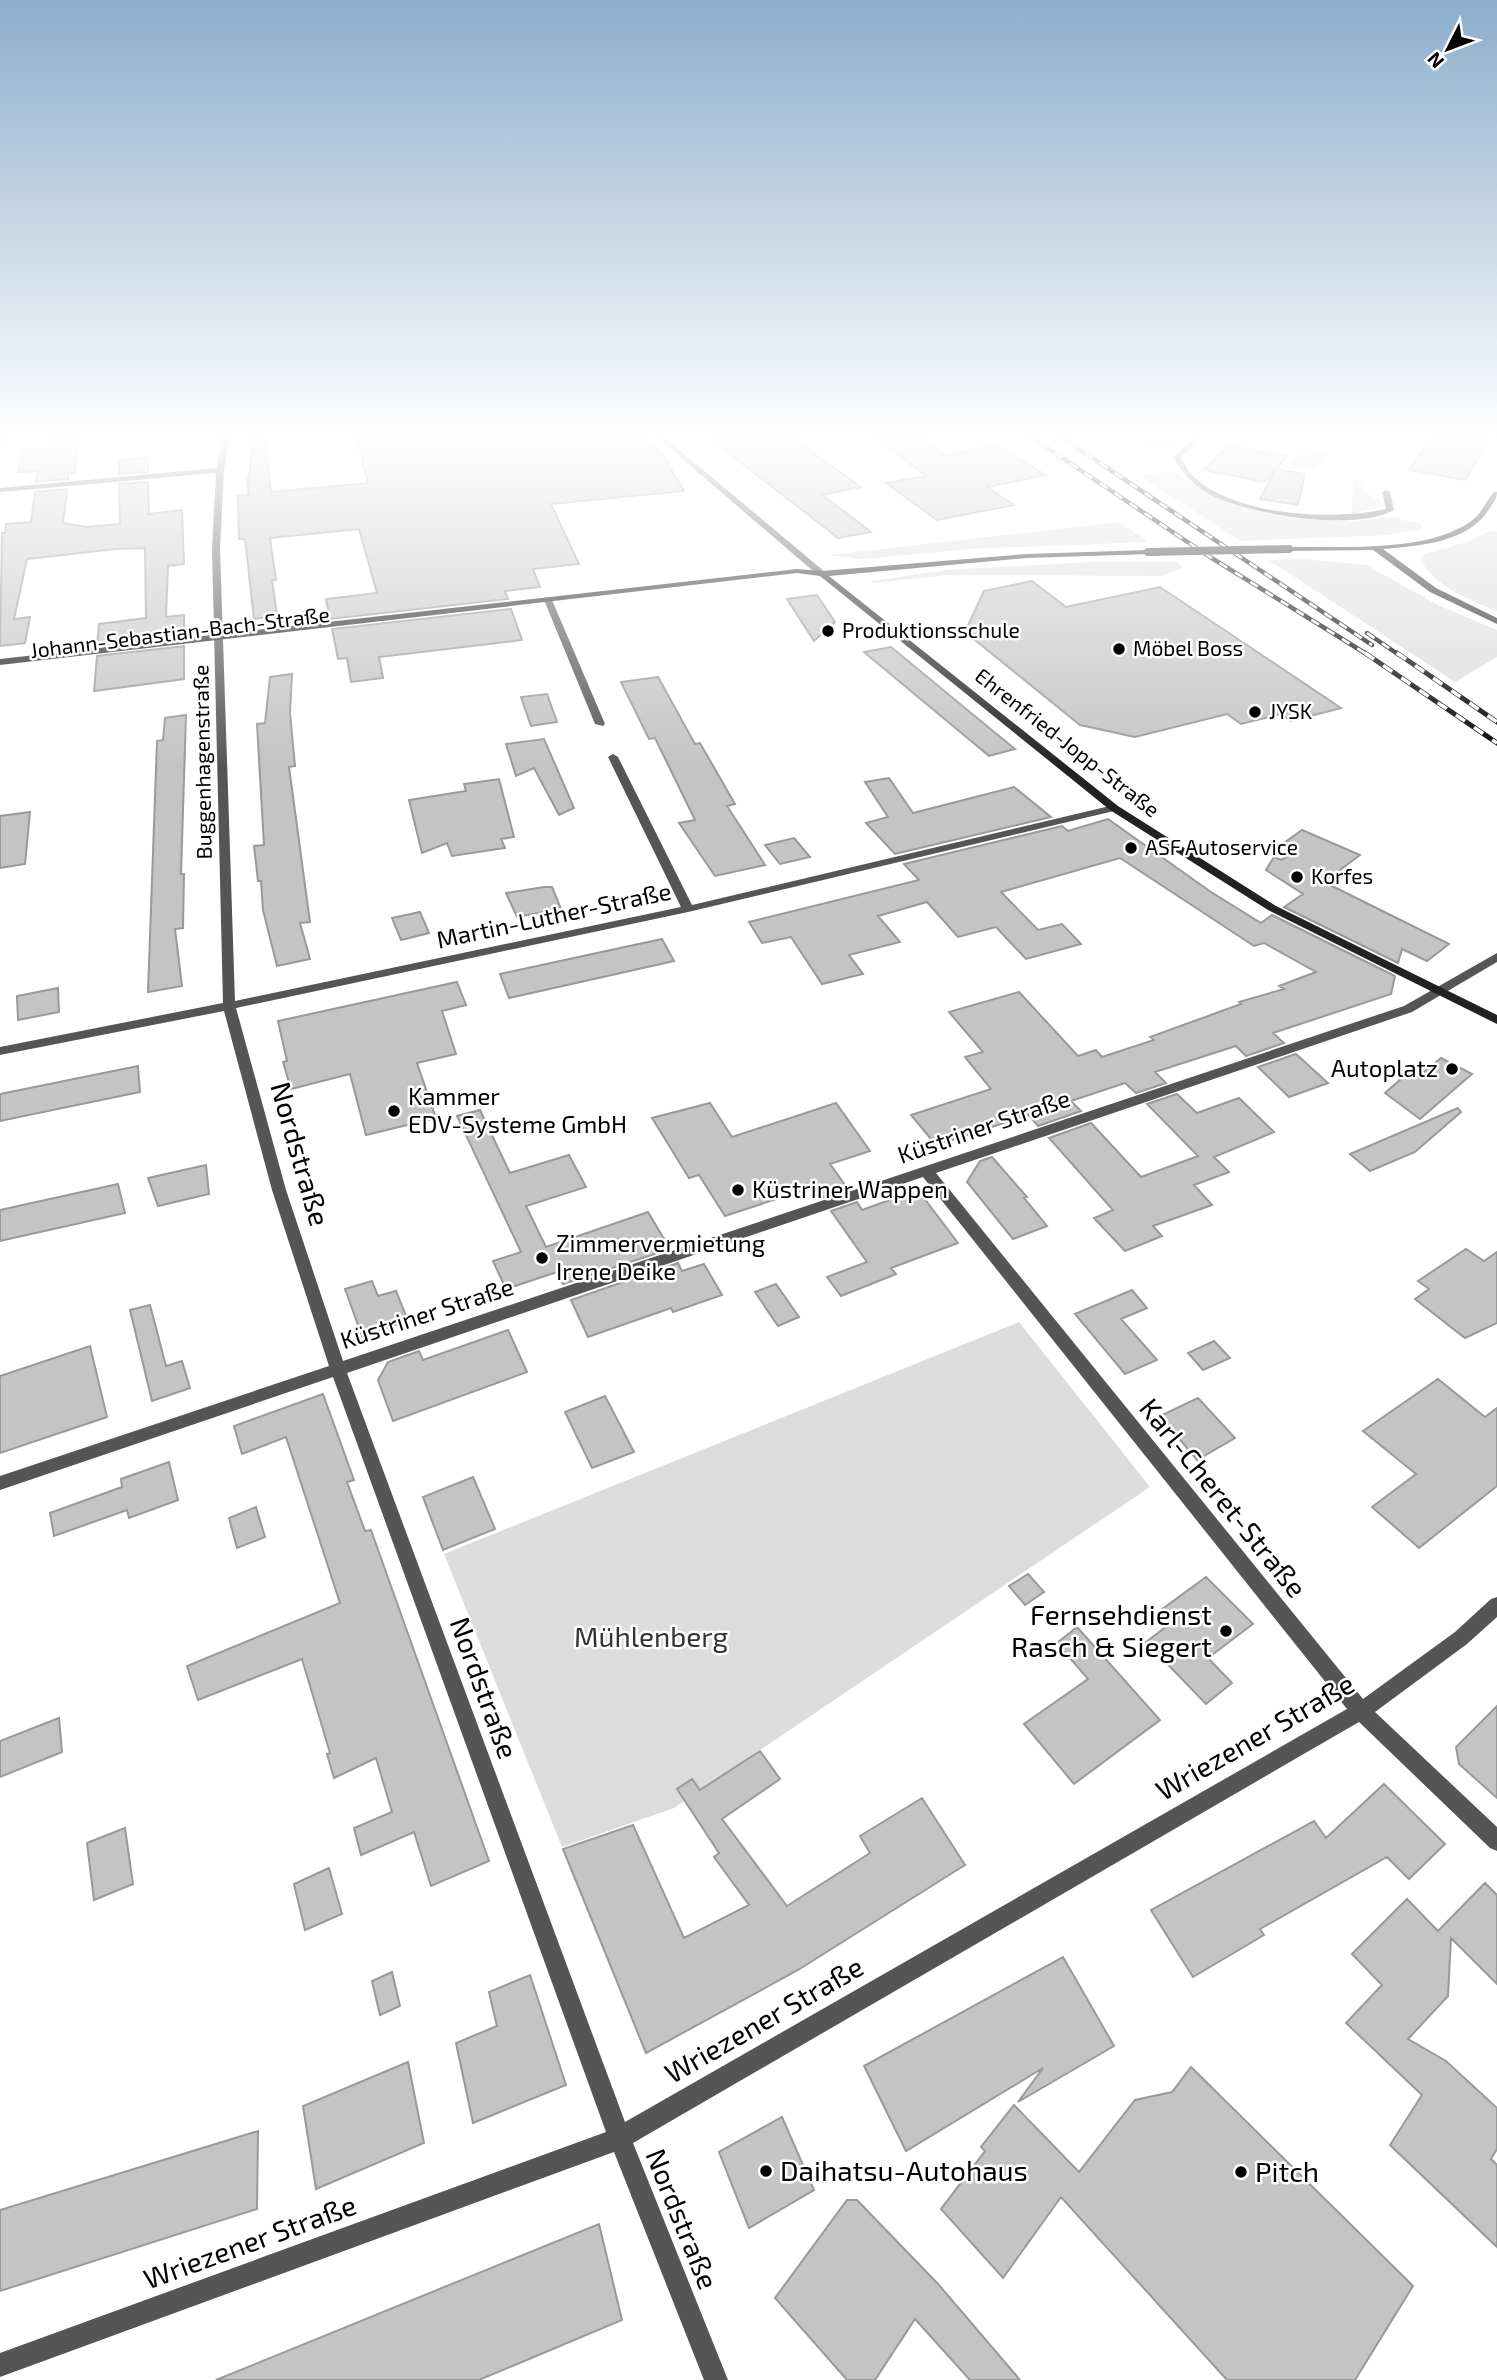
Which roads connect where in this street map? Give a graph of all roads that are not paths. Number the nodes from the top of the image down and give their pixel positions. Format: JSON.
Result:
{"nodes":[{"id":1,"x":216,"y":544,"type":"edge"},
{"id":2,"x":787,"y":544,"type":"edge"},
{"id":3,"x":1408,"y":544,"type":"edge"},
{"id":4,"x":1374,"y":547,"type":"junction"},
{"id":5,"x":822,"y":574,"type":"junction"},
{"id":6,"x":549,"y":604,"type":"junction"},
{"id":7,"x":1497,"y":621,"type":"edge"},
{"id":8,"x":220,"y":642,"type":"junction"},
{"id":9,"x":0,"y":662,"type":"edge"},
{"id":10,"x":0,"y":671,"type":"edge"},
{"id":11,"x":600,"y":724,"type":"dead end"},
{"id":12,"x":614,"y":757,"type":"dead end"},
{"id":13,"x":1114,"y":808,"type":"junction"},
{"id":14,"x":688,"y":909,"type":"junction"},
{"id":15,"x":1497,"y":957,"type":"edge"},
{"id":16,"x":1439,"y":993,"type":"junction"},
{"id":17,"x":229,"y":1006,"type":"junction"},
{"id":18,"x":1497,"y":1020,"type":"edge"},
{"id":19,"x":0,"y":1051,"type":"edge"},
{"id":20,"x":926,"y":1171,"type":"junction"},
{"id":21,"x":337,"y":1368,"type":"junction"},
{"id":22,"x":0,"y":1483,"type":"edge"},
{"id":23,"x":1497,"y":1605,"type":"edge"},
{"id":24,"x":1361,"y":1712,"type":"junction"},
{"id":25,"x":1497,"y":1841,"type":"edge"},
{"id":26,"x":620,"y":2138,"type":"junction"},
{"id":27,"x":0,"y":2365,"type":"edge"},
{"id":28,"x":716,"y":2380,"type":"edge"}],
"edges":[{"from":1,"to":8,"type":"street","name":"Buggenhagenstraße"},
{"from":2,"to":5,"type":"street","name":"Ehrenfried-Jopp-Straße"},
{"from":3,"to":4,"type":"street","name":"Johann-Sebastian-Bach-Straße"},
{"from":4,"to":5,"type":"street","name":"Johann-Sebastian-Bach-Straße","bridge":true},
{"from":4,"to":7,"type":"street"},
{"from":5,"to":6,"type":"street","name":"Johann-Sebastian-Bach-Straße"},
{"from":5,"to":13,"type":"street","name":"Ehrenfried-Jopp-Straße"},
{"from":6,"to":8,"type":"street","name":"Johann-Sebastian-Bach-Straße"},
{"from":6,"to":11,"type":"street"},
{"from":8,"to":9,"type":"street","name":"Johann-Sebastian-Bach-Straße"},
{"from":8,"to":10,"type":"street","name":"Johann-Sebastian-Bach-Straße"},
{"from":8,"to":17,"type":"street","name":"Buggenhagenstraße"},
{"from":12,"to":14,"type":"street"},
{"from":13,"to":14,"type":"street","name":"Martin-Luther-Straße"},
{"from":13,"to":16,"type":"street","name":"Ehrenfried-Jopp-Straße"},
{"from":14,"to":17,"type":"street","name":"Martin-Luther-Straße"},
{"from":15,"to":16,"type":"street","name":"Küstriner Straße"},
{"from":16,"to":18,"type":"street","name":"Ehrenfried-Jopp-Straße"},
{"from":16,"to":20,"type":"street","name":"Küstriner Straße"},
{"from":17,"to":19,"type":"street","name":"Martin-Luther-Straße"},
{"from":17,"to":21,"type":"street","name":"Nordstraße"},
{"from":20,"to":21,"type":"street","name":"Küstriner Straße"},
{"from":20,"to":24,"type":"street","name":"Karl-Cheret-Straße"},
{"from":21,"to":22,"type":"street","name":"Küstriner Straße"},
{"from":21,"to":26,"type":"street","name":"Nordstraße"},
{"from":23,"to":24,"type":"street","name":"Wriezener Straße"},
{"from":24,"to":25,"type":"street","name":"Karl-Cheret-Straße"},
{"from":24,"to":26,"type":"street","name":"Wriezener Straße"},
{"from":26,"to":27,"type":"street","name":"Wriezener Straße"},
{"from":26,"to":28,"type":"street","name":"Nordstraße"}]}
